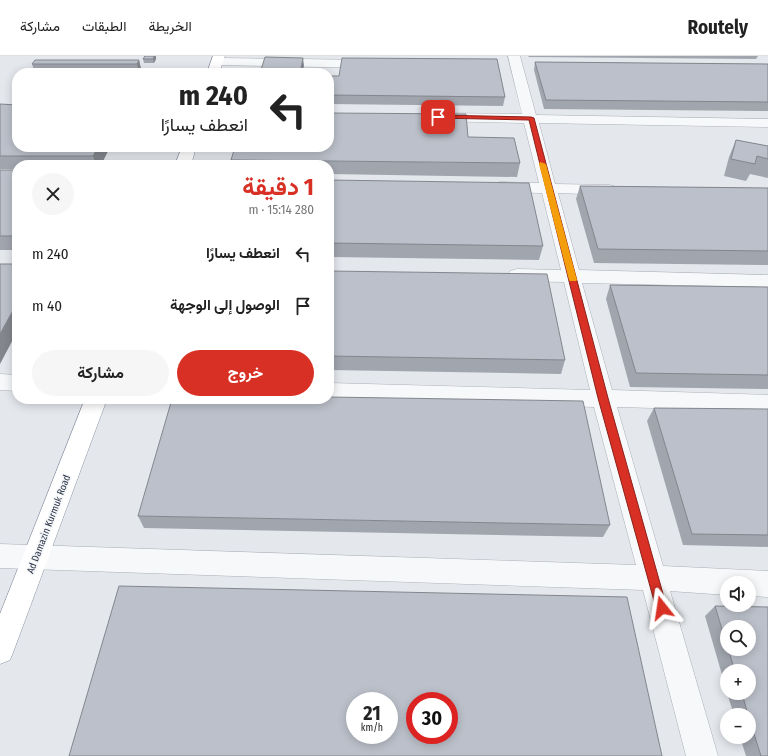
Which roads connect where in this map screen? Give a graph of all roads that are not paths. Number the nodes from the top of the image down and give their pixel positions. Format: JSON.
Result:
{"nodes":[{"id":1,"x":517,"y":63,"type":"edge"},
{"id":2,"x":217,"y":64,"type":"edge"},
{"id":3,"x":382,"y":64,"type":"edge"},
{"id":4,"x":422,"y":116,"type":"edge"},
{"id":5,"x":531,"y":118,"type":"junction"},
{"id":6,"x":768,"y":123,"type":"edge"},
{"id":7,"x":486,"y":187,"type":"edge"},
{"id":8,"x":549,"y":189,"type":"junction"},
{"id":9,"x":627,"y":190,"type":"edge"},
{"id":10,"x":501,"y":275,"type":"edge"},
{"id":11,"x":572,"y":276,"type":"junction"},
{"id":12,"x":768,"y":281,"type":"edge"},
{"id":13,"x":0,"y":382,"type":"edge"},
{"id":14,"x":12,"y":383,"type":"edge"},
{"id":15,"x":334,"y":391,"type":"edge"},
{"id":16,"x":603,"y":398,"type":"junction"},
{"id":17,"x":94,"y":404,"type":"edge"},
{"id":18,"x":768,"y":404,"type":"edge"},
{"id":19,"x":0,"y":556,"type":"edge"},
{"id":20,"x":35,"y":557,"type":"junction"},
{"id":21,"x":654,"y":578,"type":"junction"},
{"id":22,"x":768,"y":584,"type":"edge"},
{"id":23,"x":0,"y":650,"type":"edge"},
{"id":24,"x":702,"y":756,"type":"edge"}],
"edges":[{"from":1,"to":5,"type":"street"},
{"from":2,"to":3,"type":"street"},
{"from":4,"to":5,"type":"street"},
{"from":5,"to":6,"type":"street"},
{"from":5,"to":8,"type":"street"},
{"from":7,"to":8,"type":"street"},
{"from":8,"to":9,"type":"street"},
{"from":8,"to":11,"type":"street"},
{"from":10,"to":11,"type":"street"},
{"from":11,"to":12,"type":"street"},
{"from":11,"to":16,"type":"street"},
{"from":13,"to":14,"type":"street"},
{"from":15,"to":16,"type":"street"},
{"from":16,"to":18,"type":"street"},
{"from":16,"to":21,"type":"street"},
{"from":17,"to":20,"type":"highway","name":"Ad Damazin Kurmuk Road"},
{"from":19,"to":20,"type":"street"},
{"from":20,"to":21,"type":"street"},
{"from":20,"to":23,"type":"highway","name":"Ad Damazin Kurmuk Road"},
{"from":21,"to":22,"type":"street"},
{"from":21,"to":24,"type":"street"}]}
